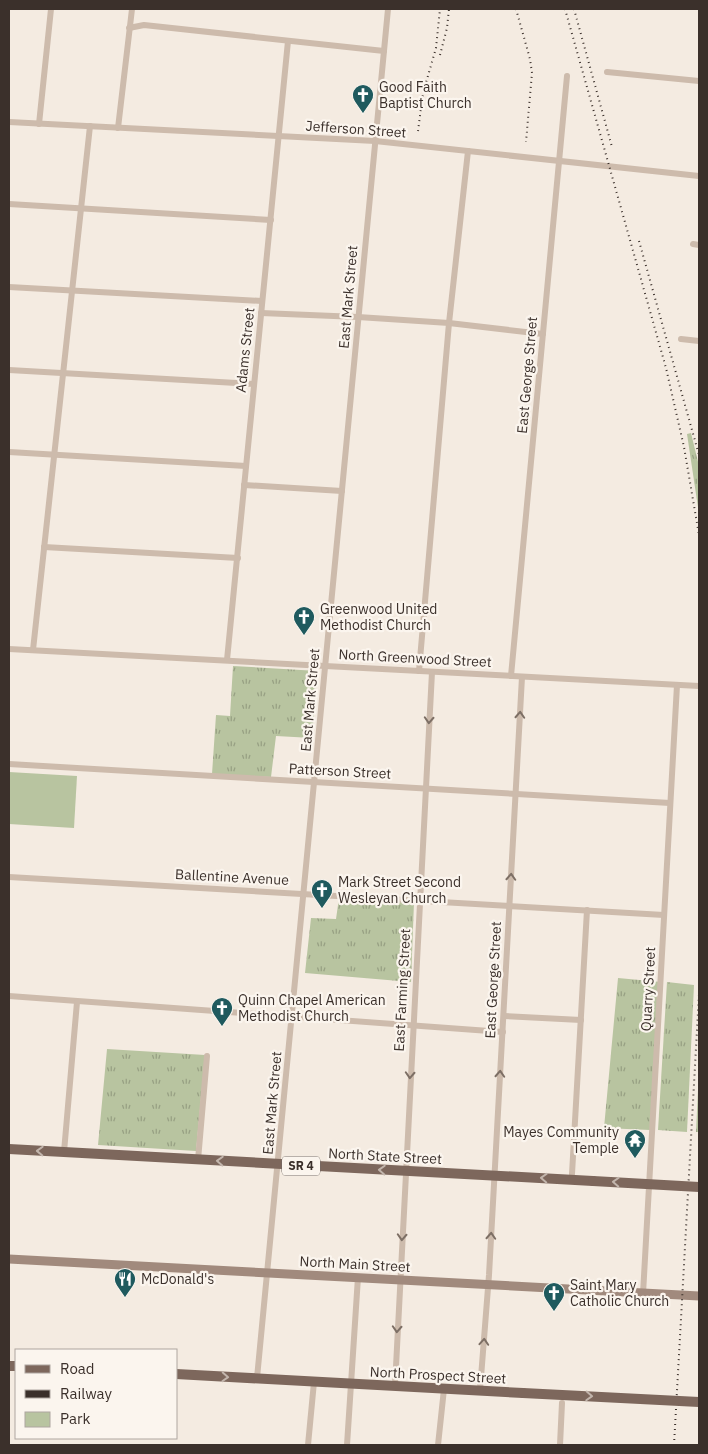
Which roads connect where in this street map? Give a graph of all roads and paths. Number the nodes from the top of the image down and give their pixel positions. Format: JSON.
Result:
{"nodes":[{"id":1,"x":51,"y":9,"type":"edge"},
{"id":2,"x":132,"y":9,"type":"edge"},
{"id":3,"x":388,"y":9,"type":"edge"},
{"id":4,"x":129,"y":28,"type":"junction"},
{"id":5,"x":288,"y":41,"type":"junction"},
{"id":6,"x":384,"y":51,"type":"junction"},
{"id":7,"x":607,"y":72,"type":"dead end"},
{"id":8,"x":567,"y":76,"type":"dead end"},
{"id":9,"x":699,"y":81,"type":"edge"},
{"id":10,"x":9,"y":122,"type":"edge"},
{"id":11,"x":39,"y":124,"type":"junction"},
{"id":12,"x":90,"y":126,"type":"junction"},
{"id":13,"x":118,"y":128,"type":"junction"},
{"id":14,"x":279,"y":136,"type":"junction"},
{"id":15,"x":375,"y":141,"type":"junction"},
{"id":16,"x":468,"y":151,"type":"junction"},
{"id":17,"x":560,"y":160,"type":"junction"},
{"id":18,"x":699,"y":176,"type":"edge"},
{"id":19,"x":9,"y":204,"type":"edge"},
{"id":20,"x":81,"y":208,"type":"junction"},
{"id":21,"x":271,"y":220,"type":"junction"},
{"id":22,"x":9,"y":287,"type":"edge"},
{"id":23,"x":72,"y":291,"type":"junction"},
{"id":24,"x":262,"y":301,"type":"junction"},
{"id":25,"x":261,"y":313,"type":"junction"},
{"id":26,"x":358,"y":317,"type":"junction"},
{"id":27,"x":449,"y":323,"type":"junction"},
{"id":28,"x":543,"y":334,"type":"junction"},
{"id":29,"x":681,"y":339,"type":"dead end"},
{"id":30,"x":699,"y":341,"type":"edge"},
{"id":31,"x":9,"y":370,"type":"edge"},
{"id":32,"x":63,"y":373,"type":"junction"},
{"id":33,"x":254,"y":384,"type":"junction"},
{"id":34,"x":9,"y":452,"type":"edge"},
{"id":35,"x":55,"y":455,"type":"junction"},
{"id":36,"x":246,"y":466,"type":"junction"},
{"id":37,"x":244,"y":485,"type":"junction"},
{"id":38,"x":342,"y":491,"type":"junction"},
{"id":39,"x":44,"y":547,"type":"junction"},
{"id":40,"x":238,"y":558,"type":"junction"},
{"id":41,"x":9,"y":648,"type":"edge"},
{"id":42,"x":33,"y":650,"type":"junction"},
{"id":43,"x":227,"y":660,"type":"junction"},
{"id":44,"x":326,"y":666,"type":"junction"},
{"id":45,"x":419,"y":671,"type":"junction"},
{"id":46,"x":432,"y":672,"type":"junction"},
{"id":47,"x":511,"y":676,"type":"junction"},
{"id":48,"x":522,"y":676,"type":"junction"},
{"id":49,"x":677,"y":685,"type":"junction"},
{"id":50,"x":699,"y":686,"type":"edge"},
{"id":51,"x":9,"y":764,"type":"edge"},
{"id":52,"x":315,"y":783,"type":"junction"},
{"id":53,"x":426,"y":789,"type":"junction"},
{"id":54,"x":516,"y":794,"type":"junction"},
{"id":55,"x":670,"y":803,"type":"junction"},
{"id":56,"x":9,"y":877,"type":"edge"},
{"id":57,"x":304,"y":894,"type":"junction"},
{"id":58,"x":420,"y":900,"type":"junction"},
{"id":59,"x":509,"y":906,"type":"junction"},
{"id":60,"x":587,"y":910,"type":"junction"},
{"id":61,"x":664,"y":915,"type":"junction"},
{"id":62,"x":9,"y":996,"type":"edge"},
{"id":63,"x":77,"y":1002,"type":"junction"},
{"id":64,"x":504,"y":1016,"type":"junction"},
{"id":65,"x":293,"y":1017,"type":"junction"},
{"id":66,"x":580,"y":1020,"type":"junction"},
{"id":67,"x":413,"y":1025,"type":"junction"},
{"id":68,"x":503,"y":1032,"type":"junction"},
{"id":69,"x":207,"y":1056,"type":"dead end"},
{"id":70,"x":9,"y":1149,"type":"edge"},
{"id":71,"x":64,"y":1152,"type":"junction"},
{"id":72,"x":198,"y":1160,"type":"junction"},
{"id":73,"x":278,"y":1164,"type":"junction"},
{"id":74,"x":405,"y":1171,"type":"junction"},
{"id":75,"x":572,"y":1174,"type":"dead end"},
{"id":76,"x":494,"y":1176,"type":"junction"},
{"id":77,"x":699,"y":1186,"type":"edge"},
{"id":78,"x":9,"y":1259,"type":"edge"},
{"id":79,"x":268,"y":1274,"type":"junction"},
{"id":80,"x":358,"y":1277,"type":"junction"},
{"id":81,"x":399,"y":1280,"type":"junction"},
{"id":82,"x":488,"y":1285,"type":"junction"},
{"id":83,"x":643,"y":1294,"type":"junction"},
{"id":84,"x":699,"y":1296,"type":"edge"},
{"id":85,"x":178,"y":1374,"type":"edge"},
{"id":86,"x":257,"y":1378,"type":"junction"},
{"id":87,"x":314,"y":1382,"type":"junction"},
{"id":88,"x":352,"y":1384,"type":"junction"},
{"id":89,"x":395,"y":1386,"type":"junction"},
{"id":90,"x":444,"y":1389,"type":"junction"},
{"id":91,"x":480,"y":1390,"type":"junction"},
{"id":92,"x":699,"y":1402,"type":"edge"},
{"id":93,"x":562,"y":1403,"type":"dead end"},
{"id":94,"x":308,"y":1445,"type":"edge"},
{"id":95,"x":347,"y":1445,"type":"edge"},
{"id":96,"x":438,"y":1445,"type":"edge"},
{"id":97,"x":560,"y":1445,"type":"edge"}],
"edges":[{"from":1,"to":11,"type":"street"},
{"from":2,"to":4,"type":"street"},
{"from":3,"to":6,"type":"street","name":"East Mark Street"},
{"from":4,"to":5,"type":"street"},
{"from":4,"to":13,"type":"street"},
{"from":5,"to":6,"type":"street"},
{"from":5,"to":14,"type":"street","name":"Adams Street"},
{"from":6,"to":15,"type":"street","name":"East Mark Street"},
{"from":7,"to":9,"type":"street"},
{"from":8,"to":17,"type":"street","name":"East George Street"},
{"from":10,"to":11,"type":"street","name":"Jefferson Street"},
{"from":11,"to":12,"type":"street","name":"Jefferson Street"},
{"from":12,"to":13,"type":"street","name":"Jefferson Street"},
{"from":12,"to":20,"type":"street"},
{"from":13,"to":14,"type":"street","name":"Jefferson Street"},
{"from":14,"to":15,"type":"street","name":"Jefferson Street"},
{"from":14,"to":21,"type":"street","name":"Adams Street"},
{"from":15,"to":16,"type":"street","name":"Jefferson Street"},
{"from":15,"to":26,"type":"street","name":"East Mark Street"},
{"from":16,"to":17,"type":"street","name":"Jefferson Street"},
{"from":16,"to":27,"type":"street"},
{"from":17,"to":18,"type":"street","name":"Jefferson Street"},
{"from":17,"to":28,"type":"street","name":"East George Street"},
{"from":19,"to":20,"type":"street"},
{"from":20,"to":21,"type":"street"},
{"from":20,"to":23,"type":"street"},
{"from":21,"to":24,"type":"street","name":"Adams Street"},
{"from":22,"to":23,"type":"street"},
{"from":23,"to":24,"type":"street"},
{"from":23,"to":32,"type":"street"},
{"from":24,"to":25,"type":"street","name":"Adams Street"},
{"from":25,"to":26,"type":"street"},
{"from":25,"to":33,"type":"street","name":"Adams Street"},
{"from":26,"to":27,"type":"street"},
{"from":26,"to":38,"type":"street","name":"East Mark Street"},
{"from":27,"to":28,"type":"street"},
{"from":27,"to":45,"type":"street"},
{"from":28,"to":47,"type":"street","name":"East George Street"},
{"from":29,"to":30,"type":"street"},
{"from":31,"to":32,"type":"street"},
{"from":32,"to":33,"type":"street"},
{"from":32,"to":35,"type":"street"},
{"from":33,"to":36,"type":"street","name":"Adams Street"},
{"from":34,"to":35,"type":"street"},
{"from":35,"to":36,"type":"street"},
{"from":35,"to":39,"type":"street"},
{"from":36,"to":37,"type":"street","name":"Adams Street"},
{"from":37,"to":38,"type":"street"},
{"from":37,"to":40,"type":"street","name":"Adams Street"},
{"from":38,"to":44,"type":"street","name":"East Mark Street"},
{"from":39,"to":40,"type":"street"},
{"from":39,"to":42,"type":"street"},
{"from":40,"to":43,"type":"street","name":"Adams Street"},
{"from":41,"to":42,"type":"street","name":"North Greenwood Street"},
{"from":42,"to":43,"type":"street","name":"North Greenwood Street"},
{"from":43,"to":44,"type":"street","name":"North Greenwood Street"},
{"from":44,"to":45,"type":"street","name":"North Greenwood Street"},
{"from":44,"to":52,"type":"street","name":"East Mark Street"},
{"from":45,"to":46,"type":"street","name":"North Greenwood Street"},
{"from":46,"to":47,"type":"street","name":"North Greenwood Street"},
{"from":46,"to":53,"type":"street","name":"East Farming Street","one_way":true},
{"from":47,"to":48,"type":"street","name":"North Greenwood Street"},
{"from":48,"to":49,"type":"street","name":"North Greenwood Street"},
{"from":54,"to":48,"type":"street","name":"East George Street","one_way":true},
{"from":49,"to":50,"type":"street","name":"North Greenwood Street"},
{"from":49,"to":55,"type":"street","name":"Quarry Street"},
{"from":51,"to":52,"type":"street","name":"Patterson Street"},
{"from":52,"to":53,"type":"street","name":"Patterson Street"},
{"from":52,"to":57,"type":"street","name":"East Mark Street"},
{"from":53,"to":54,"type":"street","name":"Patterson Street"},
{"from":53,"to":58,"type":"street","name":"East Farming Street"},
{"from":54,"to":55,"type":"street","name":"Patterson Street"},
{"from":59,"to":54,"type":"street","name":"East George Street","one_way":true},
{"from":55,"to":61,"type":"street","name":"Quarry Street"},
{"from":56,"to":57,"type":"street","name":"Ballentine Avenue"},
{"from":57,"to":58,"type":"street","name":"Ballentine Avenue"},
{"from":57,"to":65,"type":"street","name":"East Mark Street"},
{"from":58,"to":59,"type":"street","name":"Ballentine Avenue"},
{"from":58,"to":67,"type":"street","name":"East Farming Street"},
{"from":59,"to":60,"type":"street","name":"Ballentine Avenue"},
{"from":59,"to":64,"type":"street","name":"East George Street"},
{"from":60,"to":61,"type":"street","name":"Ballentine Avenue"},
{"from":60,"to":66,"type":"street"},
{"from":61,"to":83,"type":"street","name":"Quarry Street"},
{"from":62,"to":63,"type":"street"},
{"from":63,"to":65,"type":"street"},
{"from":63,"to":71,"type":"street"},
{"from":64,"to":66,"type":"street"},
{"from":64,"to":68,"type":"street","name":"East George Street"},
{"from":65,"to":67,"type":"street"},
{"from":65,"to":73,"type":"street","name":"East Mark Street"},
{"from":66,"to":75,"type":"street"},
{"from":67,"to":68,"type":"street"},
{"from":67,"to":74,"type":"street","name":"East Farming Street","one_way":true},
{"from":76,"to":68,"type":"street","name":"East George Street","one_way":true},
{"from":69,"to":72,"type":"street"},
{"from":71,"to":70,"type":"main road","name":"North State Street","number":"SR 4","one_way":true},
{"from":71,"to":72,"type":"main road","name":"North State Street","number":"SR 4"},
{"from":73,"to":72,"type":"main road","name":"North State Street","number":"SR 4","one_way":true},
{"from":74,"to":73,"type":"main road","name":"North State Street","number":"SR 4","one_way":true},
{"from":73,"to":79,"type":"street","name":"East Mark Street"},
{"from":74,"to":76,"type":"main road","name":"North State Street","number":"SR 4"},
{"from":74,"to":81,"type":"street","name":"East Farming Street","one_way":true},
{"from":77,"to":76,"type":"main road","name":"North State Street","number":"SR 4","one_way":true,"bridge":true},
{"from":82,"to":76,"type":"street","name":"East George Street","one_way":true},
{"from":78,"to":79,"type":"street","name":"North Main Street"},
{"from":79,"to":80,"type":"street","name":"North Main Street"},
{"from":79,"to":86,"type":"street","name":"East Mark Street"},
{"from":80,"to":81,"type":"street","name":"North Main Street"},
{"from":80,"to":88,"type":"street"},
{"from":81,"to":82,"type":"street","name":"North Main Street"},
{"from":81,"to":89,"type":"street","name":"East Farming Street","one_way":true},
{"from":82,"to":83,"type":"street","name":"North Main Street"},
{"from":91,"to":82,"type":"street","name":"East George Street","one_way":true},
{"from":83,"to":84,"type":"street","name":"North Main Street"},
{"from":85,"to":86,"type":"main road","name":"North Prospect Street","one_way":true},
{"from":86,"to":87,"type":"main road","name":"North Prospect Street"},
{"from":87,"to":88,"type":"main road","name":"North Prospect Street"},
{"from":87,"to":94,"type":"street"},
{"from":88,"to":89,"type":"main road","name":"North Prospect Street"},
{"from":88,"to":95,"type":"street"},
{"from":89,"to":90,"type":"main road","name":"North Prospect Street"},
{"from":90,"to":91,"type":"main road","name":"North Prospect Street"},
{"from":90,"to":96,"type":"street"},
{"from":91,"to":92,"type":"main road","name":"North Prospect Street","one_way":true,"bridge":true},
{"from":93,"to":97,"type":"street"}]}
